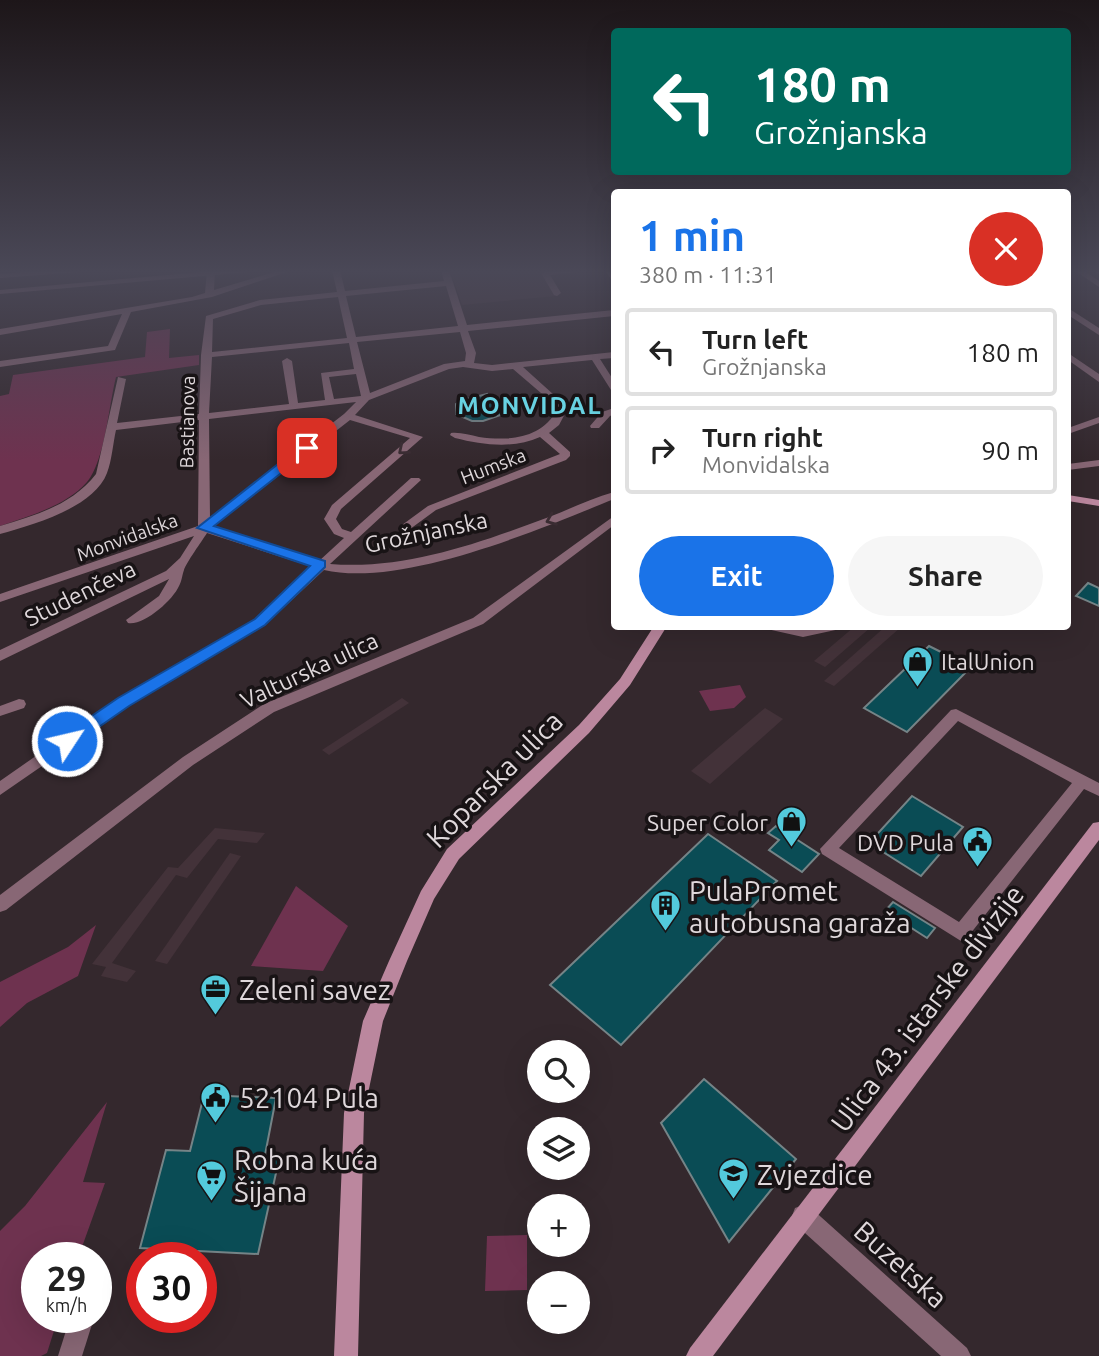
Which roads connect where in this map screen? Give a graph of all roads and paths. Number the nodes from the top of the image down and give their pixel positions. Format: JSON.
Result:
{"nodes":[{"id":1,"x":118,"y":333,"type":"edge"},
{"id":2,"x":208,"y":333,"type":"edge"},
{"id":3,"x":351,"y":333,"type":"edge"},
{"id":4,"x":414,"y":333,"type":"edge"},
{"id":5,"x":465,"y":333,"type":"edge"},
{"id":6,"x":352,"y":340,"type":"junction"},
{"id":7,"x":206,"y":355,"type":"junction"},
{"id":8,"x":611,"y":355,"type":"edge"},
{"id":9,"x":595,"y":358,"type":"junction"},
{"id":10,"x":1071,"y":358,"type":"edge"},
{"id":11,"x":287,"y":361,"type":"dead end"},
{"id":12,"x":0,"y":364,"type":"edge"},
{"id":13,"x":468,"y":365,"type":"junction"},
{"id":14,"x":516,"y":366,"type":"junction"},
{"id":15,"x":360,"y":371,"type":"junction"},
{"id":16,"x":121,"y":379,"type":"dead end"},
{"id":17,"x":1099,"y":379,"type":"edge"},
{"id":18,"x":611,"y":383,"type":"edge"},
{"id":19,"x":366,"y":398,"type":"junction"},
{"id":20,"x":330,"y":402,"type":"junction"},
{"id":21,"x":294,"y":407,"type":"junction"},
{"id":22,"x":611,"y":412,"type":"edge"},
{"id":23,"x":348,"y":416,"type":"junction"},
{"id":24,"x":204,"y":417,"type":"junction"},
{"id":25,"x":1099,"y":420,"type":"edge"},
{"id":26,"x":1083,"y":424,"type":"junction"},
{"id":27,"x":595,"y":426,"type":"dead end"},
{"id":28,"x":111,"y":427,"type":"junction"},
{"id":29,"x":1071,"y":430,"type":"edge"},
{"id":30,"x":542,"y":433,"type":"junction"},
{"id":31,"x":455,"y":435,"type":"dead end"},
{"id":32,"x":1099,"y":436,"type":"edge"},
{"id":33,"x":1096,"y":466,"type":"edge"},
{"id":34,"x":1071,"y":467,"type":"edge"},
{"id":35,"x":415,"y":480,"type":"dead end"},
{"id":36,"x":611,"y":496,"type":"edge"},
{"id":37,"x":1071,"y":498,"type":"edge"},
{"id":38,"x":1099,"y":503,"type":"edge"},
{"id":39,"x":611,"y":522,"type":"edge"},
{"id":40,"x":204,"y":528,"type":"junction"},
{"id":41,"x":406,"y":528,"type":"dead end"},
{"id":42,"x":0,"y":530,"type":"edge"},
{"id":43,"x":351,"y":537,"type":"junction"},
{"id":44,"x":320,"y":564,"type":"junction"},
{"id":45,"x":178,"y":567,"type":"junction"},
{"id":46,"x":0,"y":598,"type":"edge"},
{"id":47,"x":133,"y":620,"type":"dead end"},
{"id":48,"x":658,"y":630,"type":"edge"},
{"id":49,"x":788,"y":630,"type":"edge"},
{"id":50,"x":819,"y":630,"type":"edge"},
{"id":51,"x":0,"y":656,"type":"edge"},
{"id":52,"x":19,"y":704,"type":"dead end"},
{"id":53,"x":0,"y":711,"type":"edge"},
{"id":54,"x":1082,"y":781,"type":"junction"},
{"id":55,"x":0,"y":789,"type":"edge"},
{"id":56,"x":1099,"y":790,"type":"edge"},
{"id":57,"x":1099,"y":829,"type":"edge"},
{"id":58,"x":0,"y":905,"type":"edge"},
{"id":59,"x":803,"y":1216,"type":"junction"},
{"id":60,"x":77,"y":1333,"type":"edge"},
{"id":61,"x":70,"y":1356,"type":"edge"},
{"id":62,"x":346,"y":1356,"type":"edge"},
{"id":63,"x":698,"y":1356,"type":"edge"},
{"id":64,"x":959,"y":1356,"type":"edge"}],
"edges":[{"from":1,"to":12,"type":"street"},
{"from":2,"to":7,"type":"street","name":"Bastianova"},
{"from":3,"to":6,"type":"street"},
{"from":4,"to":6,"type":"street"},
{"from":5,"to":13,"type":"street"},
{"from":6,"to":7,"type":"street"},
{"from":6,"to":15,"type":"street"},
{"from":7,"to":24,"type":"street","name":"Bastianova"},
{"from":8,"to":9,"type":"street","name":"Monvidalska"},
{"from":9,"to":14,"type":"street","name":"Monvidalska"},
{"from":9,"to":18,"type":"street"},
{"from":10,"to":17,"type":"street"},
{"from":11,"to":21,"type":"street"},
{"from":13,"to":14,"type":"street","name":"Monvidalska"},
{"from":13,"to":19,"type":"street","name":"Monvidalska"},
{"from":14,"to":30,"type":"street","name":"Humska"},
{"from":15,"to":19,"type":"street"},
{"from":15,"to":20,"type":"street"},
{"from":16,"to":28,"type":"street"},
{"from":19,"to":20,"type":"street"},
{"from":19,"to":23,"type":"street","name":"Monvidalska"},
{"from":20,"to":21,"type":"street"},
{"from":21,"to":24,"type":"street"},
{"from":22,"to":27,"type":"street"},
{"from":23,"to":40,"type":"street","name":"Monvidalska"},
{"from":23,"to":43,"type":"street","one_way":true},
{"from":24,"to":28,"type":"street"},
{"from":24,"to":40,"type":"street","name":"Bastianova"},
{"from":25,"to":26,"type":"street"},
{"from":26,"to":29,"type":"street"},
{"from":26,"to":32,"type":"street"},
{"from":28,"to":42,"type":"street"},
{"from":30,"to":31,"type":"street","name":"Humska"},
{"from":30,"to":41,"type":"street","name":"Humska"},
{"from":33,"to":34,"type":"street"},
{"from":35,"to":43,"type":"street"},
{"from":36,"to":44,"type":"street","name":"Grožnjanska","one_way":true},
{"from":37,"to":38,"type":"main road"},
{"from":39,"to":58,"type":"street","name":"Valturska ulica"},
{"from":40,"to":44,"type":"street","name":"Grožnjanska"},
{"from":40,"to":45,"type":"street","name":"Studenčeva"},
{"from":40,"to":46,"type":"street","name":"Monvidalska"},
{"from":43,"to":44,"type":"street"},
{"from":44,"to":55,"type":"street"},
{"from":45,"to":47,"type":"street","name":"Studenčeva"},
{"from":45,"to":51,"type":"street","name":"Studenčeva"},
{"from":48,"to":62,"type":"main road","name":"Koparska ulica"},
{"from":49,"to":50,"type":"street"},
{"from":52,"to":53,"type":"street"},
{"from":54,"to":54,"type":"street"},
{"from":54,"to":56,"type":"street"},
{"from":57,"to":59,"type":"main road","name":"Ulica 43. istarske divizije"},
{"from":59,"to":63,"type":"main road","name":"Ulica 43. istarske divizije"},
{"from":59,"to":64,"type":"street","name":"Buzetska"},
{"from":60,"to":61,"type":"street"}]}
